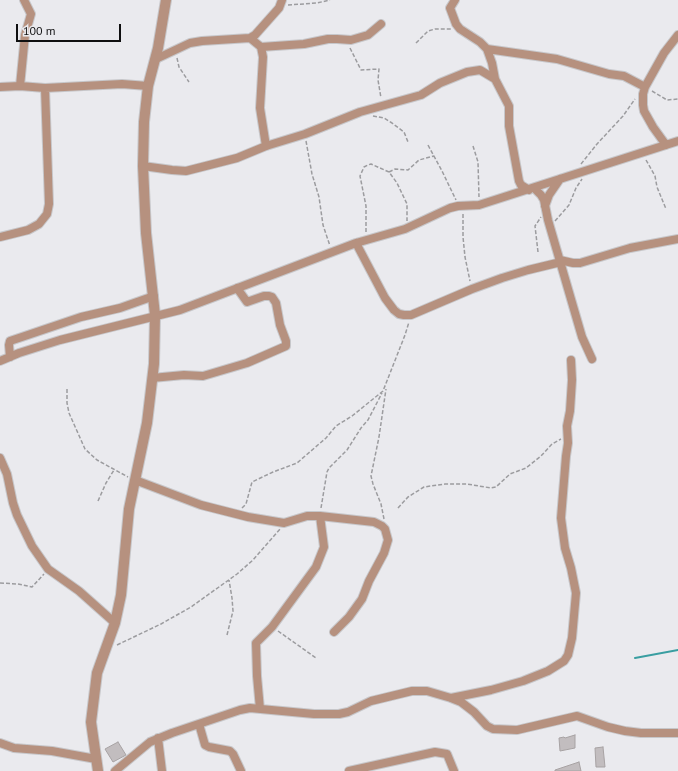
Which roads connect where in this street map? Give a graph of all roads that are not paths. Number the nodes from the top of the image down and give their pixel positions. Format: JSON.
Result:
{"nodes":[{"id":1,"x":24,"y":0,"type":"edge"},
{"id":2,"x":166,"y":0,"type":"edge"},
{"id":3,"x":282,"y":0,"type":"edge"},
{"id":4,"x":455,"y":0,"type":"edge"},
{"id":5,"x":381,"y":24,"type":"dead end"},
{"id":6,"x":678,"y":35,"type":"edge"},
{"id":7,"x":250,"y":38,"type":"junction"},
{"id":8,"x":261,"y":47,"type":"junction"},
{"id":9,"x":487,"y":49,"type":"junction"},
{"id":10,"x":156,"y":59,"type":"junction"},
{"id":11,"x":495,"y":79,"type":"junction"},
{"id":12,"x":20,"y":86,"type":"junction"},
{"id":13,"x":148,"y":86,"type":"junction"},
{"id":14,"x":0,"y":87,"type":"edge"},
{"id":15,"x":45,"y":88,"type":"junction"},
{"id":16,"x":644,"y":90,"type":"junction"},
{"id":17,"x":678,"y":141,"type":"edge"},
{"id":18,"x":666,"y":145,"type":"junction"},
{"id":19,"x":266,"y":146,"type":"junction"},
{"id":20,"x":143,"y":166,"type":"junction"},
{"id":21,"x":560,"y":179,"type":"junction"},
{"id":22,"x":532,"y":189,"type":"junction"},
{"id":23,"x":545,"y":209,"type":"junction"},
{"id":24,"x":0,"y":237,"type":"edge"},
{"id":25,"x":678,"y":239,"type":"edge"},
{"id":26,"x":356,"y":243,"type":"junction"},
{"id":27,"x":560,"y":261,"type":"junction"},
{"id":28,"x":237,"y":288,"type":"junction"},
{"id":29,"x":154,"y":296,"type":"junction"},
{"id":30,"x":155,"y":315,"type":"junction"},
{"id":31,"x":10,"y":357,"type":"junction"},
{"id":32,"x":592,"y":359,"type":"dead end"},
{"id":33,"x":571,"y":360,"type":"dead end"},
{"id":34,"x":0,"y":361,"type":"edge"},
{"id":35,"x":152,"y":378,"type":"junction"},
{"id":36,"x":0,"y":458,"type":"edge"},
{"id":37,"x":135,"y":480,"type":"junction"},
{"id":38,"x":320,"y":516,"type":"junction"},
{"id":39,"x":115,"y":623,"type":"junction"},
{"id":40,"x":334,"y":632,"type":"dead end"},
{"id":41,"x":451,"y":698,"type":"junction"},
{"id":42,"x":260,"y":709,"type":"junction"},
{"id":43,"x":199,"y":724,"type":"junction"},
{"id":44,"x":678,"y":733,"type":"edge"},
{"id":45,"x":158,"y":738,"type":"junction"},
{"id":46,"x":0,"y":743,"type":"edge"},
{"id":47,"x":96,"y":759,"type":"junction"},
{"id":48,"x":98,"y":771,"type":"edge"},
{"id":49,"x":115,"y":771,"type":"edge"},
{"id":50,"x":162,"y":771,"type":"edge"},
{"id":51,"x":241,"y":771,"type":"edge"},
{"id":52,"x":349,"y":771,"type":"edge"},
{"id":53,"x":454,"y":771,"type":"edge"}],
"edges":[{"from":1,"to":12,"type":"street"},
{"from":2,"to":10,"type":"street"},
{"from":3,"to":7,"type":"street"},
{"from":4,"to":9,"type":"street"},
{"from":5,"to":8,"type":"street"},
{"from":6,"to":16,"type":"street"},
{"from":7,"to":8,"type":"street"},
{"from":7,"to":10,"type":"street"},
{"from":8,"to":19,"type":"street"},
{"from":9,"to":11,"type":"street"},
{"from":9,"to":16,"type":"street"},
{"from":10,"to":13,"type":"street"},
{"from":11,"to":19,"type":"street"},
{"from":11,"to":22,"type":"street"},
{"from":12,"to":14,"type":"street"},
{"from":12,"to":15,"type":"street"},
{"from":13,"to":15,"type":"street"},
{"from":13,"to":20,"type":"street"},
{"from":15,"to":24,"type":"street"},
{"from":16,"to":18,"type":"street"},
{"from":17,"to":18,"type":"street"},
{"from":18,"to":21,"type":"street"},
{"from":19,"to":20,"type":"street"},
{"from":20,"to":29,"type":"street"},
{"from":21,"to":22,"type":"street"},
{"from":21,"to":23,"type":"street"},
{"from":22,"to":23,"type":"street"},
{"from":22,"to":26,"type":"street"},
{"from":23,"to":27,"type":"street"},
{"from":25,"to":27,"type":"street"},
{"from":26,"to":27,"type":"street"},
{"from":26,"to":28,"type":"street"},
{"from":27,"to":32,"type":"street"},
{"from":28,"to":30,"type":"street"},
{"from":28,"to":35,"type":"street"},
{"from":29,"to":30,"type":"street"},
{"from":29,"to":31,"type":"street"},
{"from":30,"to":31,"type":"street"},
{"from":30,"to":35,"type":"street"},
{"from":31,"to":34,"type":"street"},
{"from":33,"to":41,"type":"street"},
{"from":35,"to":37,"type":"street"},
{"from":36,"to":39,"type":"street"},
{"from":37,"to":38,"type":"street"},
{"from":37,"to":39,"type":"street"},
{"from":38,"to":40,"type":"street"},
{"from":38,"to":42,"type":"street"},
{"from":39,"to":47,"type":"street"},
{"from":41,"to":42,"type":"street"},
{"from":41,"to":44,"type":"street"},
{"from":42,"to":43,"type":"street"},
{"from":43,"to":45,"type":"street"},
{"from":43,"to":51,"type":"street"},
{"from":45,"to":49,"type":"street"},
{"from":45,"to":50,"type":"street"},
{"from":46,"to":47,"type":"street"},
{"from":47,"to":48,"type":"street"},
{"from":52,"to":53,"type":"street"}]}
